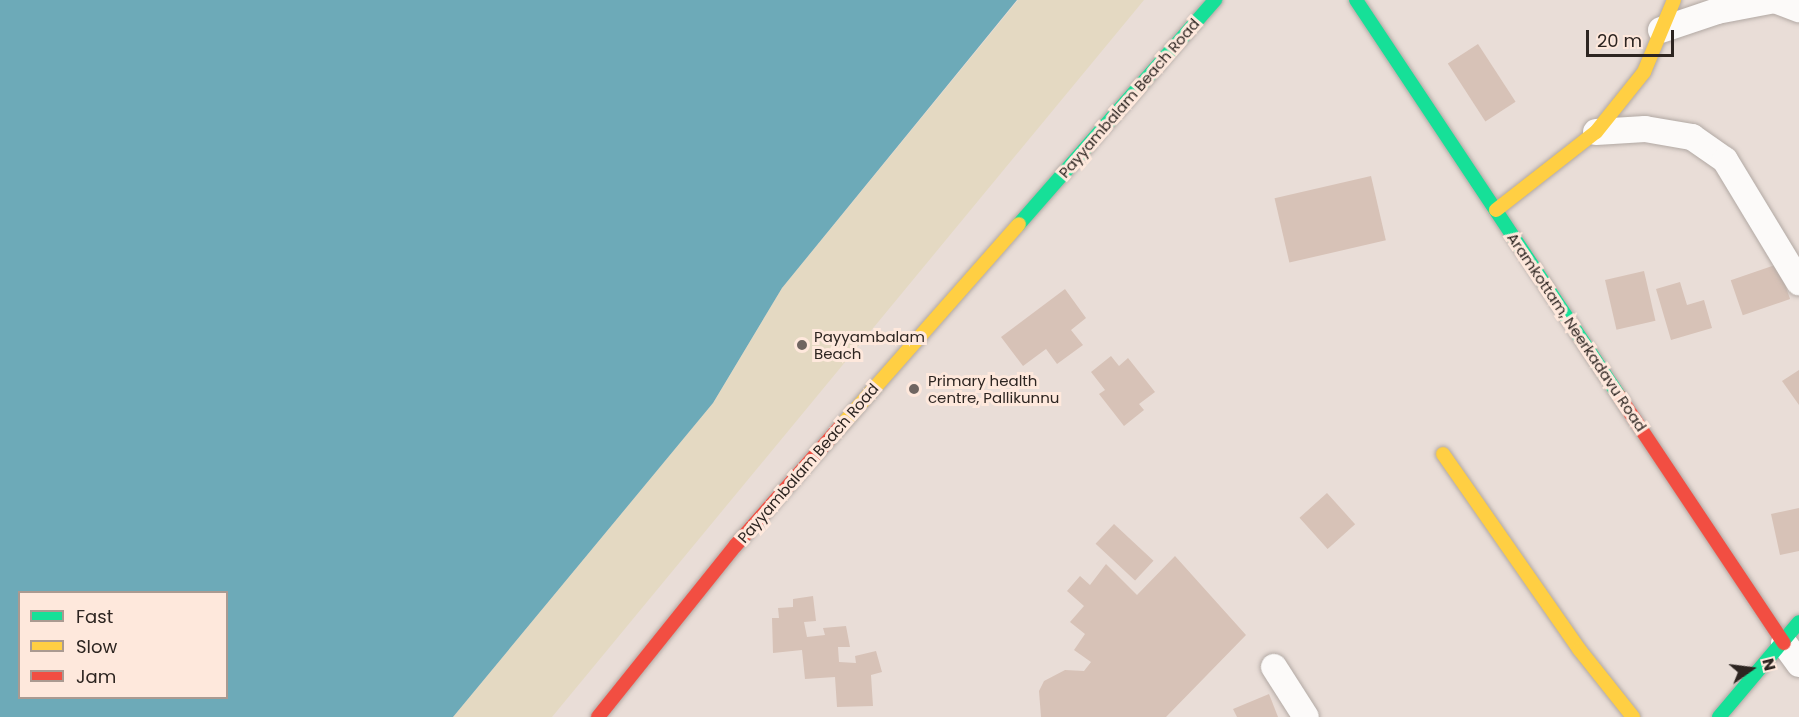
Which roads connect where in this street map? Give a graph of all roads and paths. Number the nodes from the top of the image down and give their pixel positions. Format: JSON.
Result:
{"nodes":[{"id":1,"x":1215,"y":0,"type":"edge"},
{"id":2,"x":1356,"y":0,"type":"edge"},
{"id":3,"x":1674,"y":0,"type":"edge"},
{"id":4,"x":1799,"y":9,"type":"edge"},
{"id":5,"x":1661,"y":30,"type":"junction"},
{"id":6,"x":1596,"y":132,"type":"junction"},
{"id":7,"x":1496,"y":210,"type":"junction"},
{"id":8,"x":1799,"y":282,"type":"edge"},
{"id":9,"x":1443,"y":454,"type":"dead end"},
{"id":10,"x":1799,"y":622,"type":"edge"},
{"id":11,"x":1784,"y":643,"type":"junction"},
{"id":12,"x":1799,"y":664,"type":"edge"},
{"id":13,"x":1274,"y":668,"type":"dead end"},
{"id":14,"x":598,"y":717,"type":"edge"},
{"id":15,"x":1306,"y":717,"type":"edge"},
{"id":16,"x":1633,"y":717,"type":"edge"},
{"id":17,"x":1719,"y":717,"type":"edge"}],
"edges":[{"from":1,"to":14,"type":"street","name":"Payyambalam Beach Road"},
{"from":2,"to":7,"type":"street","name":"Aramkottam, Neerkadavu Road"},
{"from":3,"to":5,"type":"street"},
{"from":4,"to":5,"type":"street"},
{"from":5,"to":6,"type":"street"},
{"from":6,"to":7,"type":"street"},
{"from":6,"to":8,"type":"street"},
{"from":7,"to":11,"type":"street","name":"Aramkottam, Neerkadavu Road"},
{"from":9,"to":16,"type":"street"},
{"from":10,"to":11,"type":"street"},
{"from":11,"to":12,"type":"street"},
{"from":11,"to":17,"type":"street"},
{"from":13,"to":15,"type":"street"}]}
